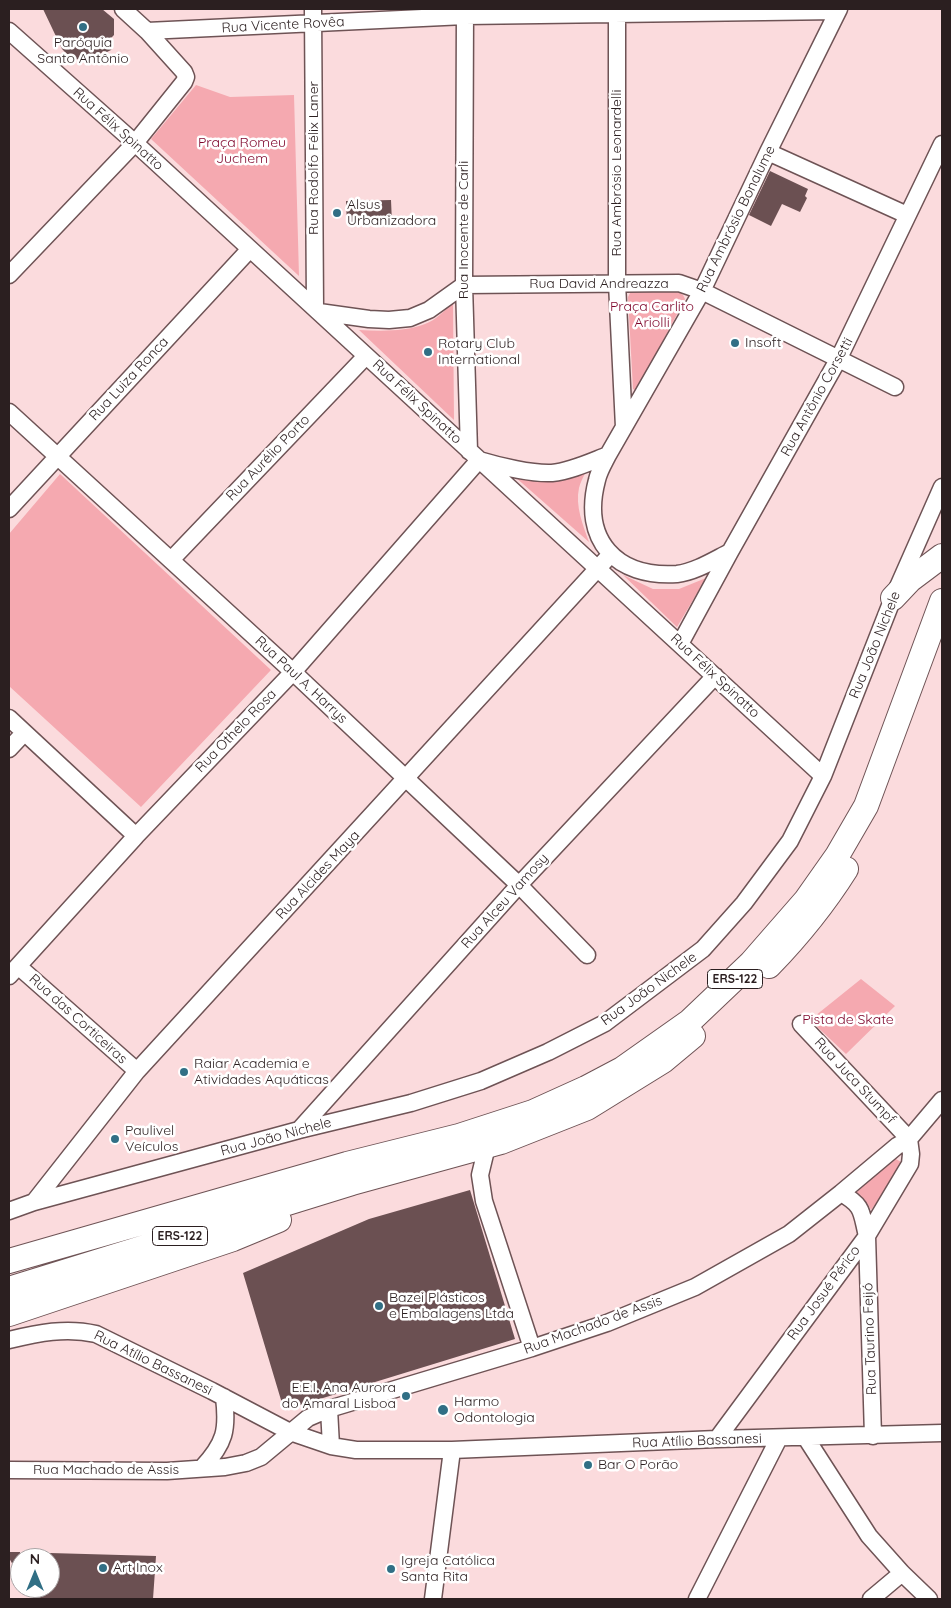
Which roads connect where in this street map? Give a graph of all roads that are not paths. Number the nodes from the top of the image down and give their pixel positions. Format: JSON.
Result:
{"nodes":[{"id":1,"x":123,"y":9,"type":"edge"},
{"id":2,"x":839,"y":10,"type":"edge"},
{"id":3,"x":465,"y":12,"type":"edge"},
{"id":4,"x":617,"y":12,"type":"edge"},
{"id":5,"x":313,"y":16,"type":"edge"},
{"id":6,"x":9,"y":31,"type":"edge"},
{"id":7,"x":147,"y":31,"type":"junction"},
{"id":8,"x":135,"y":143,"type":"junction"},
{"id":9,"x":942,"y":144,"type":"edge"},
{"id":10,"x":768,"y":152,"type":"junction"},
{"id":11,"x":907,"y":215,"type":"junction"},
{"id":12,"x":250,"y":249,"type":"junction"},
{"id":13,"x":9,"y":275,"type":"edge"},
{"id":14,"x":617,"y":283,"type":"junction"},
{"id":15,"x":464,"y":285,"type":"junction"},
{"id":16,"x":702,"y":291,"type":"junction"},
{"id":17,"x":317,"y":310,"type":"junction"},
{"id":18,"x":366,"y":356,"type":"junction"},
{"id":19,"x":839,"y":358,"type":"junction"},
{"id":20,"x":895,"y":387,"type":"dead end"},
{"id":21,"x":9,"y":412,"type":"edge"},
{"id":22,"x":624,"y":427,"type":"junction"},
{"id":23,"x":474,"y":455,"type":"junction"},
{"id":24,"x":608,"y":455,"type":"junction"},
{"id":25,"x":58,"y":456,"type":"junction"},
{"id":26,"x":942,"y":487,"type":"edge"},
{"id":27,"x":9,"y":509,"type":"edge"},
{"id":28,"x":730,"y":552,"type":"junction"},
{"id":29,"x":610,"y":554,"type":"junction"},
{"id":30,"x":942,"y":556,"type":"edge"},
{"id":31,"x":170,"y":560,"type":"junction"},
{"id":32,"x":598,"y":568,"type":"junction"},
{"id":33,"x":893,"y":598,"type":"junction"},
{"id":34,"x":942,"y":601,"type":"edge"},
{"id":35,"x":942,"y":640,"type":"edge"},
{"id":36,"x":680,"y":644,"type":"junction"},
{"id":37,"x":293,"y":672,"type":"junction"},
{"id":38,"x":715,"y":676,"type":"junction"},
{"id":39,"x":9,"y":718,"type":"edge"},
{"id":40,"x":24,"y":733,"type":"junction"},
{"id":41,"x":9,"y":749,"type":"edge"},
{"id":42,"x":823,"y":776,"type":"junction"},
{"id":43,"x":406,"y":780,"type":"junction"},
{"id":44,"x":136,"y":836,"type":"junction"},
{"id":45,"x":518,"y":885,"type":"junction"},
{"id":46,"x":588,"y":954,"type":"dead end"},
{"id":47,"x":13,"y":971,"type":"edge"},
{"id":48,"x":801,"y":1024,"type":"dead end"},
{"id":49,"x":137,"y":1072,"type":"junction"},
{"id":50,"x":942,"y":1100,"type":"edge"},
{"id":51,"x":299,"y":1130,"type":"junction"},
{"id":52,"x":909,"y":1139,"type":"junction"},
{"id":53,"x":487,"y":1146,"type":"junction"},
{"id":54,"x":349,"y":1174,"type":"junction"},
{"id":55,"x":841,"y":1193,"type":"junction"},
{"id":56,"x":34,"y":1202,"type":"junction"},
{"id":57,"x":9,"y":1211,"type":"edge"},
{"id":58,"x":866,"y":1236,"type":"junction"},
{"id":59,"x":9,"y":1244,"type":"edge"},
{"id":60,"x":9,"y":1261,"type":"edge"},
{"id":61,"x":9,"y":1289,"type":"edge"},
{"id":62,"x":9,"y":1314,"type":"edge"},
{"id":63,"x":9,"y":1340,"type":"edge"},
{"id":64,"x":532,"y":1348,"type":"junction"},
{"id":65,"x":224,"y":1397,"type":"junction"},
{"id":66,"x":329,"y":1409,"type":"junction"},
{"id":67,"x":290,"y":1432,"type":"junction"},
{"id":68,"x":942,"y":1433,"type":"edge"},
{"id":69,"x":873,"y":1436,"type":"junction"},
{"id":70,"x":780,"y":1438,"type":"junction"},
{"id":71,"x":806,"y":1438,"type":"junction"},
{"id":72,"x":718,"y":1439,"type":"junction"},
{"id":73,"x":332,"y":1446,"type":"junction"},
{"id":74,"x":452,"y":1450,"type":"junction"},
{"id":75,"x":202,"y":1468,"type":"junction"},
{"id":76,"x":9,"y":1470,"type":"edge"},
{"id":77,"x":902,"y":1573,"type":"junction"},
{"id":78,"x":433,"y":1599,"type":"edge"},
{"id":79,"x":697,"y":1599,"type":"edge"},
{"id":80,"x":871,"y":1599,"type":"edge"},
{"id":81,"x":929,"y":1599,"type":"edge"}],
"edges":[{"from":1,"to":7,"type":"street"},
{"from":2,"to":4,"type":"street","name":"Rua Vicente Rovêa"},
{"from":2,"to":10,"type":"street","name":"Rua Ambrósio Bonalume"},
{"from":3,"to":4,"type":"street","name":"Rua Vicente Rovêa"},
{"from":3,"to":5,"type":"street","name":"Rua Vicente Rovêa"},
{"from":3,"to":15,"type":"street","name":"Rua Inocente de Carli"},
{"from":4,"to":14,"type":"street","name":"Rua Ambrósio Leonardelli"},
{"from":5,"to":7,"type":"street","name":"Rua Vicente Rovêa"},
{"from":5,"to":17,"type":"street","name":"Rua Rodolfo Félix Laner"},
{"from":6,"to":8,"type":"street","name":"Rua Félix Spinatto"},
{"from":7,"to":8,"type":"street"},
{"from":8,"to":12,"type":"street","name":"Rua Félix Spinatto"},
{"from":8,"to":13,"type":"street"},
{"from":9,"to":11,"type":"street","name":"Rua Antônio Corsetti"},
{"from":10,"to":11,"type":"street"},
{"from":10,"to":16,"type":"street","name":"Rua Ambrósio Bonalume"},
{"from":11,"to":19,"type":"street","name":"Rua Antônio Corsetti"},
{"from":12,"to":17,"type":"street","name":"Rua Félix Spinatto"},
{"from":12,"to":25,"type":"street","name":"Rua Luiza Ronca"},
{"from":14,"to":15,"type":"street","name":"Rua David Andreazza"},
{"from":14,"to":16,"type":"street","name":"Rua David Andreazza"},
{"from":14,"to":22,"type":"street","name":"Rua Ambrósio Leonardelli"},
{"from":15,"to":17,"type":"street"},
{"from":15,"to":23,"type":"street","name":"Rua Inocente de Carli"},
{"from":16,"to":19,"type":"street","name":"Rua David Andreazza"},
{"from":16,"to":22,"type":"street","name":"Rua Ambrósio Bonalume"},
{"from":17,"to":18,"type":"street","name":"Rua Félix Spinatto"},
{"from":18,"to":23,"type":"street","name":"Rua Félix Spinatto"},
{"from":18,"to":31,"type":"street","name":"Rua Aurélio Porto"},
{"from":19,"to":20,"type":"street","name":"Rua David Andreazza"},
{"from":19,"to":28,"type":"street","name":"Rua Antônio Corsetti"},
{"from":21,"to":25,"type":"street","name":"Rua Paul A. Harrys"},
{"from":22,"to":24,"type":"street","name":"Rua Ambrósio Bonalume"},
{"from":23,"to":24,"type":"street"},
{"from":23,"to":32,"type":"street","name":"Rua Félix Spinatto"},
{"from":23,"to":37,"type":"street","name":"Rua Othelo Rosa"},
{"from":24,"to":29,"type":"street","name":"Rua Ambrósio Bonalume"},
{"from":25,"to":27,"type":"street","name":"Rua Luiza Ronca"},
{"from":25,"to":31,"type":"street","name":"Rua Paul A. Harrys"},
{"from":26,"to":33,"type":"street","name":"Rua João Nichele"},
{"from":28,"to":29,"type":"street","name":"Rua Ambrósio Bonalume"},
{"from":28,"to":36,"type":"street","name":"Rua Antônio Corsetti"},
{"from":29,"to":32,"type":"street","name":"Rua Alcides Maya"},
{"from":30,"to":33,"type":"highway"},
{"from":31,"to":37,"type":"street","name":"Rua Paul A. Harrys"},
{"from":32,"to":36,"type":"street","name":"Rua Félix Spinatto"},
{"from":32,"to":43,"type":"street","name":"Rua Alcides Maya"},
{"from":33,"to":42,"type":"street","name":"Rua João Nichele"},
{"from":34,"to":54,"type":"highway","number":"ERS-122"},
{"from":35,"to":53,"type":"highway","number":"ERS-122"},
{"from":36,"to":38,"type":"street","name":"Rua Félix Spinatto"},
{"from":37,"to":43,"type":"street","name":"Rua Paul A. Harrys"},
{"from":37,"to":44,"type":"street","name":"Rua Othelo Rosa"},
{"from":38,"to":42,"type":"street","name":"Rua Félix Spinatto"},
{"from":38,"to":45,"type":"street","name":"Rua Alceu Vamosy"},
{"from":39,"to":40,"type":"street"},
{"from":40,"to":41,"type":"street"},
{"from":40,"to":44,"type":"street"},
{"from":42,"to":51,"type":"street","name":"Rua João Nichele"},
{"from":43,"to":45,"type":"street","name":"Rua Paul A. Harrys"},
{"from":43,"to":49,"type":"street","name":"Rua Alcides Maya"},
{"from":44,"to":47,"type":"street","name":"Rua Othelo Rosa"},
{"from":45,"to":46,"type":"street","name":"Rua Paul A. Harrys"},
{"from":45,"to":51,"type":"street","name":"Rua Alceu Vamosy"},
{"from":47,"to":49,"type":"street","name":"Rua das Corticeiras"},
{"from":48,"to":52,"type":"street","name":"Rua Juca Stumpf"},
{"from":49,"to":56,"type":"street","name":"Rua Alcides Maya"},
{"from":50,"to":52,"type":"street","name":"Rua Machado de Assis"},
{"from":51,"to":56,"type":"street","name":"Rua João Nichele"},
{"from":52,"to":55,"type":"street","name":"Rua Machado de Assis"},
{"from":52,"to":58,"type":"street","name":"Rua Josué Périco"},
{"from":53,"to":54,"type":"highway","number":"ERS-122"},
{"from":53,"to":64,"type":"street"},
{"from":54,"to":59,"type":"highway"},
{"from":54,"to":60,"type":"highway","number":"ERS-122"},
{"from":54,"to":61,"type":"highway","number":"ERS-122"},
{"from":54,"to":62,"type":"highway"},
{"from":55,"to":58,"type":"street","name":"Rua Taurino Feijó"},
{"from":55,"to":64,"type":"street","name":"Rua Machado de Assis"},
{"from":56,"to":57,"type":"street","name":"Rua João Nichele"},
{"from":58,"to":69,"type":"street","name":"Rua Taurino Feijó"},
{"from":58,"to":72,"type":"street","name":"Rua Josué Périco"},
{"from":63,"to":65,"type":"street","name":"Rua Atílio Bassanesi"},
{"from":64,"to":66,"type":"street","name":"Rua Machado de Assis"},
{"from":65,"to":67,"type":"street","name":"Rua Atílio Bassanesi"},
{"from":65,"to":75,"type":"street"},
{"from":66,"to":67,"type":"street","name":"Rua Machado de Assis"},
{"from":66,"to":73,"type":"street"},
{"from":67,"to":73,"type":"street","name":"Rua Atílio Bassanesi"},
{"from":67,"to":75,"type":"street","name":"Rua Machado de Assis"},
{"from":68,"to":69,"type":"street","name":"Rua Atílio Bassanesi"},
{"from":69,"to":71,"type":"street","name":"Rua Atílio Bassanesi"},
{"from":70,"to":71,"type":"street","name":"Rua Atílio Bassanesi"},
{"from":70,"to":72,"type":"street","name":"Rua Atílio Bassanesi"},
{"from":70,"to":79,"type":"street"},
{"from":71,"to":77,"type":"street"},
{"from":72,"to":74,"type":"street","name":"Rua Atílio Bassanesi"},
{"from":73,"to":74,"type":"street","name":"Rua Atílio Bassanesi"},
{"from":74,"to":78,"type":"street"},
{"from":75,"to":76,"type":"street","name":"Rua Machado de Assis"},
{"from":77,"to":80,"type":"street"},
{"from":77,"to":81,"type":"street"}]}
